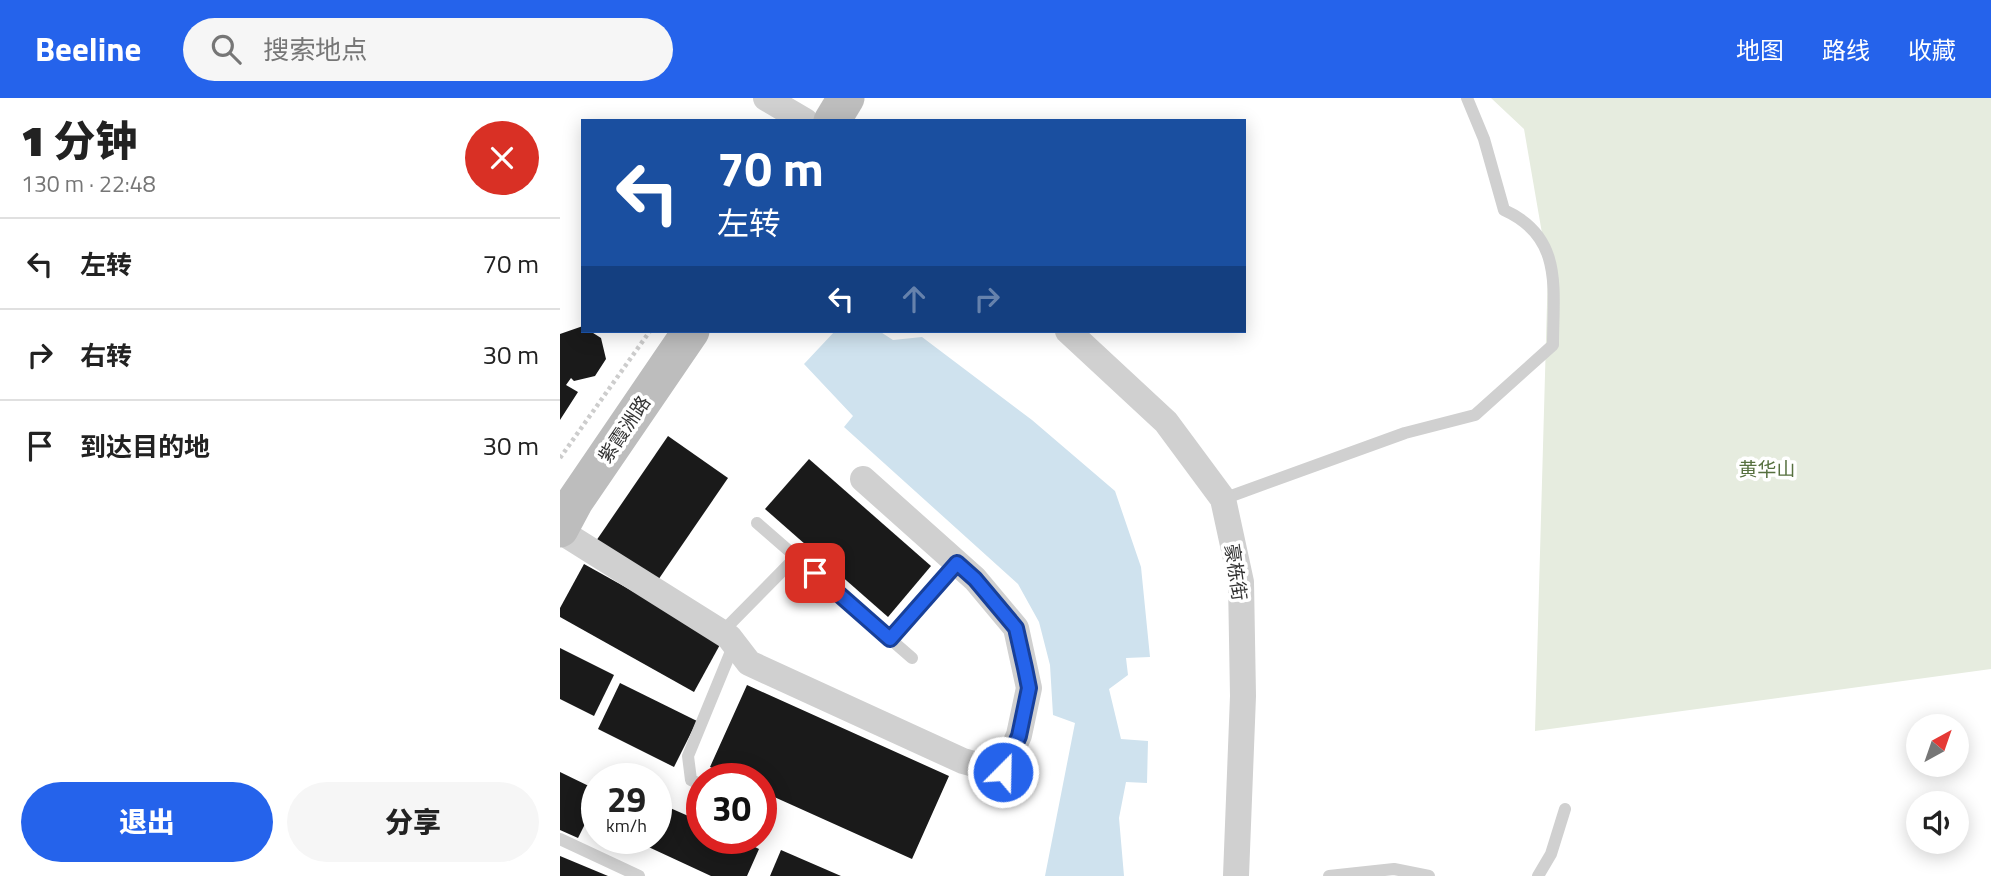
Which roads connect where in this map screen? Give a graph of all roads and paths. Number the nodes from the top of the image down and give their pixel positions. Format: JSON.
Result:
{"nodes":[{"id":1,"x":766,"y":98,"type":"edge"},
{"id":2,"x":828,"y":98,"type":"edge"},
{"id":3,"x":846,"y":98,"type":"edge"},
{"id":4,"x":1467,"y":98,"type":"edge"},
{"id":5,"x":802,"y":119,"type":"edge"},
{"id":6,"x":815,"y":119,"type":"edge"},
{"id":7,"x":833,"y":119,"type":"edge"},
{"id":8,"x":649,"y":333,"type":"edge"},
{"id":9,"x":673,"y":333,"type":"edge"},
{"id":10,"x":690,"y":333,"type":"edge"},
{"id":11,"x":1070,"y":333,"type":"edge"},
{"id":12,"x":560,"y":458,"type":"edge"},
{"id":13,"x":863,"y":479,"type":"dead end"},
{"id":14,"x":560,"y":498,"type":"edge"},
{"id":15,"x":1223,"y":499,"type":"junction"},
{"id":16,"x":757,"y":523,"type":"dead end"},
{"id":17,"x":560,"y":530,"type":"edge"},
{"id":18,"x":796,"y":557,"type":"junction"},
{"id":19,"x":957,"y":563,"type":"junction"},
{"id":20,"x":728,"y":638,"type":"junction"},
{"id":21,"x":890,"y":639,"type":"junction"},
{"id":22,"x":912,"y":658,"type":"dead end"},
{"id":23,"x":689,"y":763,"type":"edge"},
{"id":24,"x":1565,"y":809,"type":"dead end"},
{"id":25,"x":560,"y":839,"type":"edge"},
{"id":26,"x":1376,"y":874,"type":"edge"},
{"id":27,"x":639,"y":876,"type":"edge"},
{"id":28,"x":1236,"y":876,"type":"edge"},
{"id":29,"x":1329,"y":876,"type":"edge"},
{"id":30,"x":1339,"y":876,"type":"edge"},
{"id":31,"x":1429,"y":876,"type":"edge"},
{"id":32,"x":1538,"y":876,"type":"edge"}],
"edges":[{"from":1,"to":5,"type":"street"},
{"from":2,"to":6,"type":"street"},
{"from":3,"to":7,"type":"street"},
{"from":4,"to":15,"type":"lane"},
{"from":8,"to":12,"type":"path"},
{"from":9,"to":14,"type":"street","name":"紫霞洲路"},
{"from":10,"to":17,"type":"street","name":"紫霞洲路"},
{"from":11,"to":15,"type":"street","name":"豪栋街"},
{"from":13,"to":19,"type":"street"},
{"from":15,"to":28,"type":"street","name":"豪栋街"},
{"from":16,"to":18,"type":"lane"},
{"from":17,"to":20,"type":"street"},
{"from":18,"to":20,"type":"lane"},
{"from":18,"to":21,"type":"lane"},
{"from":19,"to":20,"type":"street"},
{"from":19,"to":21,"type":"lane"},
{"from":20,"to":23,"type":"lane"},
{"from":21,"to":22,"type":"lane"},
{"from":24,"to":32,"type":"lane"},
{"from":25,"to":27,"type":"lane"},
{"from":26,"to":30,"type":"lane"},
{"from":26,"to":31,"type":"lane"},
{"from":29,"to":30,"type":"lane"}]}
